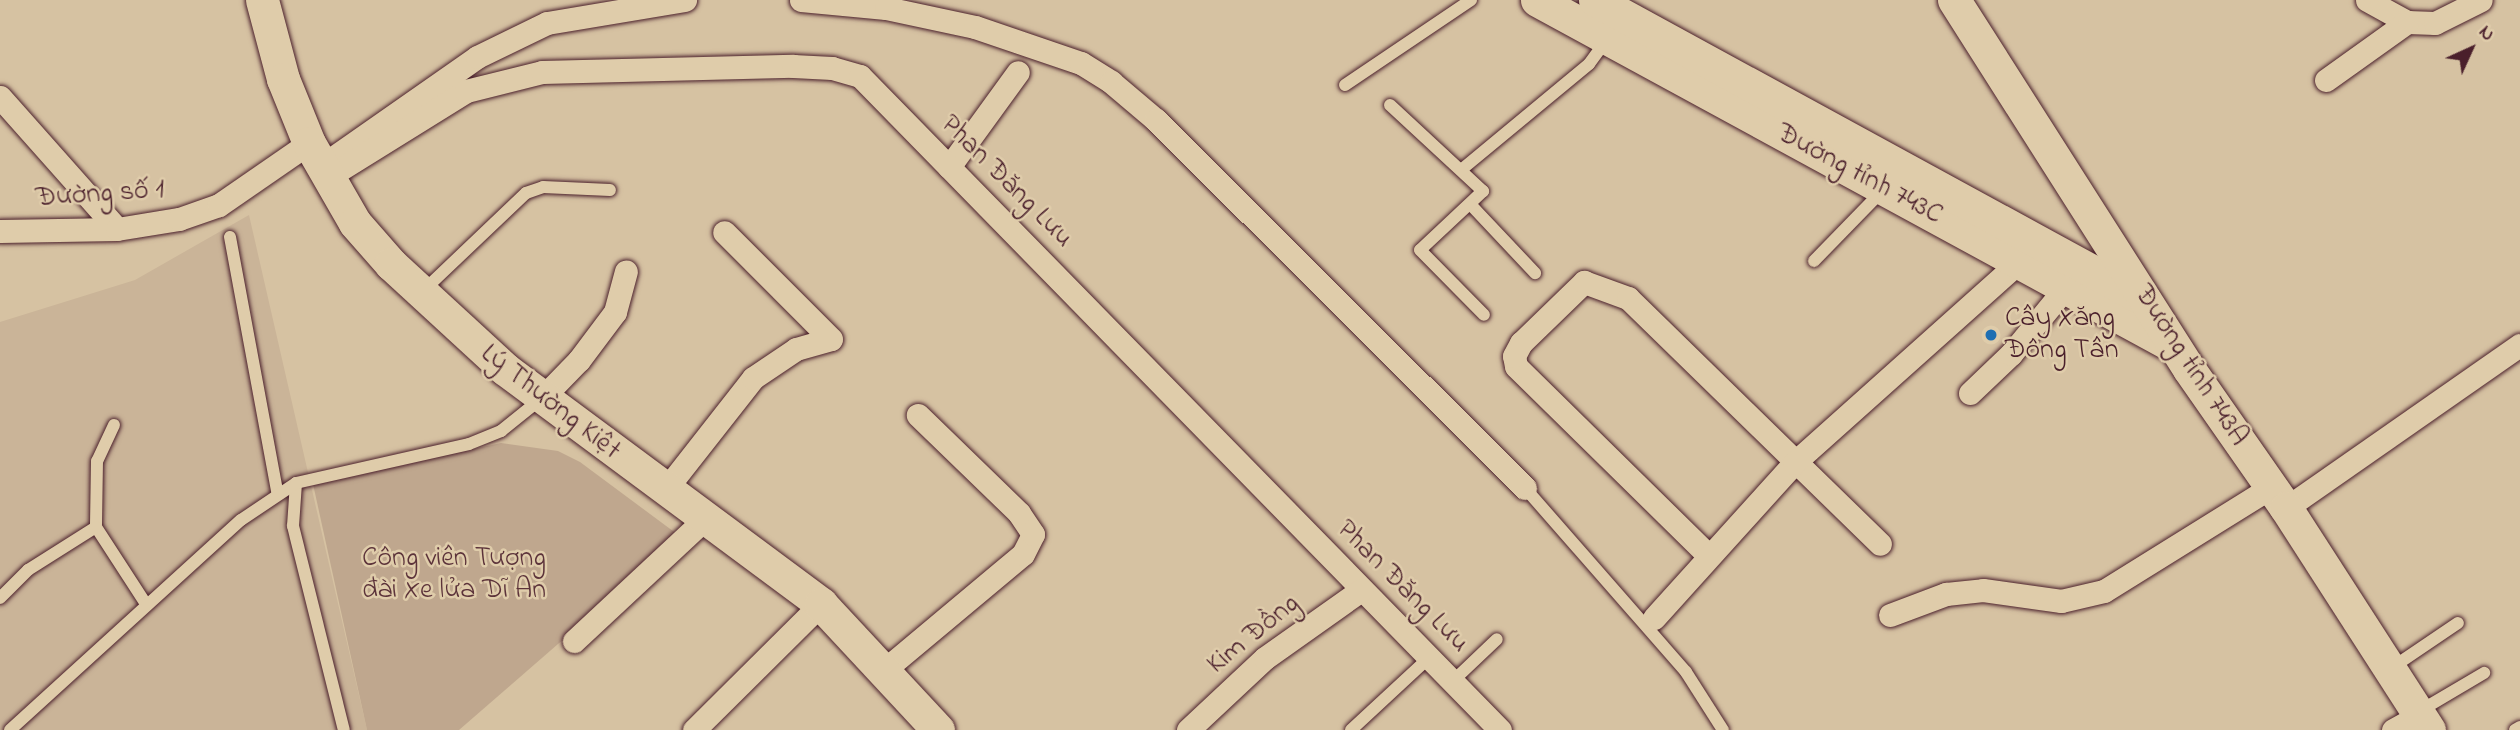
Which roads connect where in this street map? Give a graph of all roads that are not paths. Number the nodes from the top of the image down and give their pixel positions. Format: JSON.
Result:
{"nodes":[{"id":1,"x":262,"y":0,"type":"edge"},
{"id":2,"x":685,"y":0,"type":"edge"},
{"id":3,"x":801,"y":0,"type":"edge"},
{"id":4,"x":1471,"y":0,"type":"edge"},
{"id":5,"x":1537,"y":0,"type":"edge"},
{"id":6,"x":1595,"y":0,"type":"edge"},
{"id":7,"x":1954,"y":0,"type":"edge"},
{"id":8,"x":2367,"y":0,"type":"edge"},
{"id":9,"x":2481,"y":0,"type":"edge"},
{"id":10,"x":2407,"y":22,"type":"junction"},
{"id":11,"x":1607,"y":39,"type":"junction"},
{"id":12,"x":1018,"y":72,"type":"dead end"},
{"id":13,"x":2326,"y":80,"type":"dead end"},
{"id":14,"x":1345,"y":85,"type":"dead end"},
{"id":15,"x":0,"y":97,"type":"edge"},
{"id":16,"x":1390,"y":105,"type":"dead end"},
{"id":17,"x":319,"y":162,"type":"junction"},
{"id":18,"x":949,"y":167,"type":"junction"},
{"id":19,"x":1461,"y":170,"type":"junction"},
{"id":20,"x":1885,"y":189,"type":"junction"},
{"id":21,"x":610,"y":190,"type":"dead end"},
{"id":22,"x":1469,"y":204,"type":"junction"},
{"id":23,"x":2102,"y":228,"type":"junction"},
{"id":24,"x":117,"y":229,"type":"junction"},
{"id":25,"x":0,"y":232,"type":"edge"},
{"id":26,"x":724,"y":232,"type":"dead end"},
{"id":27,"x":230,"y":237,"type":"dead end"},
{"id":28,"x":1814,"y":261,"type":"dead end"},
{"id":29,"x":2019,"y":262,"type":"junction"},
{"id":30,"x":626,"y":271,"type":"dead end"},
{"id":31,"x":1535,"y":273,"type":"dead end"},
{"id":32,"x":2077,"y":284,"type":"junction"},
{"id":33,"x":422,"y":292,"type":"junction"},
{"id":34,"x":2145,"y":300,"type":"junction"},
{"id":35,"x":1484,"y":316,"type":"dead end"},
{"id":36,"x":2520,"y":345,"type":"edge"},
{"id":37,"x":2180,"y":351,"type":"junction"},
{"id":38,"x":1970,"y":393,"type":"dead end"},
{"id":39,"x":542,"y":398,"type":"junction"},
{"id":40,"x":918,"y":415,"type":"dead end"},
{"id":41,"x":114,"y":425,"type":"dead end"},
{"id":42,"x":1794,"y":463,"type":"junction"},
{"id":43,"x":296,"y":483,"type":"junction"},
{"id":44,"x":1525,"y":488,"type":"joint"},
{"id":45,"x":666,"y":489,"type":"junction"},
{"id":46,"x":278,"y":495,"type":"junction"},
{"id":47,"x":2278,"y":497,"type":"junction"},
{"id":48,"x":706,"y":518,"type":"junction"},
{"id":49,"x":96,"y":527,"type":"junction"},
{"id":50,"x":1880,"y":544,"type":"dead end"},
{"id":51,"x":1708,"y":555,"type":"junction"},
{"id":52,"x":1361,"y":590,"type":"junction"},
{"id":53,"x":0,"y":598,"type":"edge"},
{"id":54,"x":146,"y":604,"type":"junction"},
{"id":55,"x":821,"y":604,"type":"junction"},
{"id":56,"x":1890,"y":615,"type":"dead end"},
{"id":57,"x":1654,"y":618,"type":"dead end"},
{"id":58,"x":2458,"y":623,"type":"dead end"},
{"id":59,"x":1497,"y":639,"type":"dead end"},
{"id":60,"x":574,"y":641,"type":"dead end"},
{"id":61,"x":1431,"y":656,"type":"junction"},
{"id":62,"x":2389,"y":669,"type":"junction"},
{"id":63,"x":883,"y":671,"type":"junction"},
{"id":64,"x":2484,"y":673,"type":"dead end"},
{"id":65,"x":1454,"y":680,"type":"junction"},
{"id":66,"x":2415,"y":722,"type":"edge"},
{"id":67,"x":2520,"y":727,"type":"edge"},
{"id":68,"x":10,"y":730,"type":"edge"},
{"id":69,"x":344,"y":730,"type":"edge"},
{"id":70,"x":694,"y":730,"type":"edge"},
{"id":71,"x":938,"y":730,"type":"edge"},
{"id":72,"x":1188,"y":730,"type":"edge"},
{"id":73,"x":1351,"y":730,"type":"edge"},
{"id":74,"x":1500,"y":730,"type":"edge"},
{"id":75,"x":1723,"y":730,"type":"edge"},
{"id":76,"x":2515,"y":730,"type":"edge"}],
"edges":[{"from":1,"to":17,"type":"main road","name":"Lý Thường Kiệt"},
{"from":2,"to":17,"type":"street"},
{"from":3,"to":44,"type":"street"},
{"from":4,"to":14,"type":"lane"},
{"from":5,"to":11,"type":"main road","name":"Đường tỉnh 743C"},
{"from":6,"to":32,"type":"main road","name":"Đường tỉnh 743C"},
{"from":7,"to":23,"type":"main road","name":"Đường tỉnh 743A"},
{"from":8,"to":10,"type":"street"},
{"from":9,"to":10,"type":"street"},
{"from":10,"to":13,"type":"street"},
{"from":11,"to":19,"type":"lane"},
{"from":11,"to":20,"type":"main road","name":"Đường tỉnh 743C"},
{"from":12,"to":18,"type":"street"},
{"from":15,"to":24,"type":"street"},
{"from":16,"to":19,"type":"lane"},
{"from":17,"to":18,"type":"street","name":"Phan Đăng Lưu"},
{"from":17,"to":24,"type":"street","name":"Đường số 1"},
{"from":17,"to":33,"type":"main road","name":"Lý Thường Kiệt"},
{"from":18,"to":52,"type":"street","name":"Phan Đăng Lưu"},
{"from":19,"to":22,"type":"lane"},
{"from":20,"to":28,"type":"lane"},
{"from":20,"to":29,"type":"main road","name":"Đường tỉnh 743C"},
{"from":21,"to":33,"type":"lane"},
{"from":22,"to":31,"type":"lane"},
{"from":22,"to":35,"type":"lane"},
{"from":23,"to":32,"type":"main road"},
{"from":23,"to":34,"type":"main road","name":"Đường tỉnh 743A"},
{"from":24,"to":25,"type":"street","name":"Đường số 1"},
{"from":26,"to":45,"type":"street"},
{"from":27,"to":46,"type":"lane"},
{"from":29,"to":32,"type":"main road","name":"Đường tỉnh 743C"},
{"from":29,"to":42,"type":"street"},
{"from":30,"to":39,"type":"street"},
{"from":32,"to":34,"type":"main road","name":"Đường tỉnh 743C"},
{"from":32,"to":37,"type":"main road","name":"Đường tỉnh 743C"},
{"from":32,"to":38,"type":"street"},
{"from":33,"to":39,"type":"main road","name":"Lý Thường Kiệt"},
{"from":34,"to":37,"type":"main road","name":"Đường tỉnh 743A"},
{"from":36,"to":47,"type":"street"},
{"from":37,"to":47,"type":"main road","name":"Đường tỉnh 743A"},
{"from":39,"to":43,"type":"lane"},
{"from":39,"to":45,"type":"main road","name":"Lý Thường Kiệt"},
{"from":40,"to":63,"type":"street"},
{"from":41,"to":49,"type":"lane"},
{"from":42,"to":50,"type":"street"},
{"from":42,"to":51,"type":"street"},
{"from":42,"to":51,"type":"street"},
{"from":43,"to":46,"type":"lane"},
{"from":43,"to":69,"type":"lane"},
{"from":44,"to":75,"type":"lane"},
{"from":45,"to":48,"type":"main road","name":"Lý Thường Kiệt"},
{"from":46,"to":54,"type":"lane"},
{"from":47,"to":56,"type":"street"},
{"from":47,"to":62,"type":"main road","name":"Đường tỉnh 743A"},
{"from":48,"to":55,"type":"main road","name":"Lý Thường Kiệt"},
{"from":48,"to":60,"type":"street"},
{"from":49,"to":53,"type":"lane"},
{"from":49,"to":54,"type":"lane"},
{"from":51,"to":57,"type":"street"},
{"from":52,"to":61,"type":"street","name":"Phan Đăng Lưu"},
{"from":52,"to":72,"type":"street","name":"Kim Đồng"},
{"from":54,"to":68,"type":"lane"},
{"from":55,"to":63,"type":"main road","name":"Lý Thường Kiệt"},
{"from":55,"to":70,"type":"street"},
{"from":58,"to":62,"type":"lane"},
{"from":59,"to":65,"type":"lane"},
{"from":61,"to":65,"type":"street","name":"Phan Đăng Lưu"},
{"from":61,"to":73,"type":"lane"},
{"from":62,"to":66,"type":"main road","name":"Đường tỉnh 743A"},
{"from":63,"to":71,"type":"main road","name":"Lý Thường Kiệt"},
{"from":64,"to":66,"type":"lane"},
{"from":65,"to":74,"type":"street","name":"Phan Đăng Lưu"},
{"from":67,"to":76,"type":"lane"}]}
